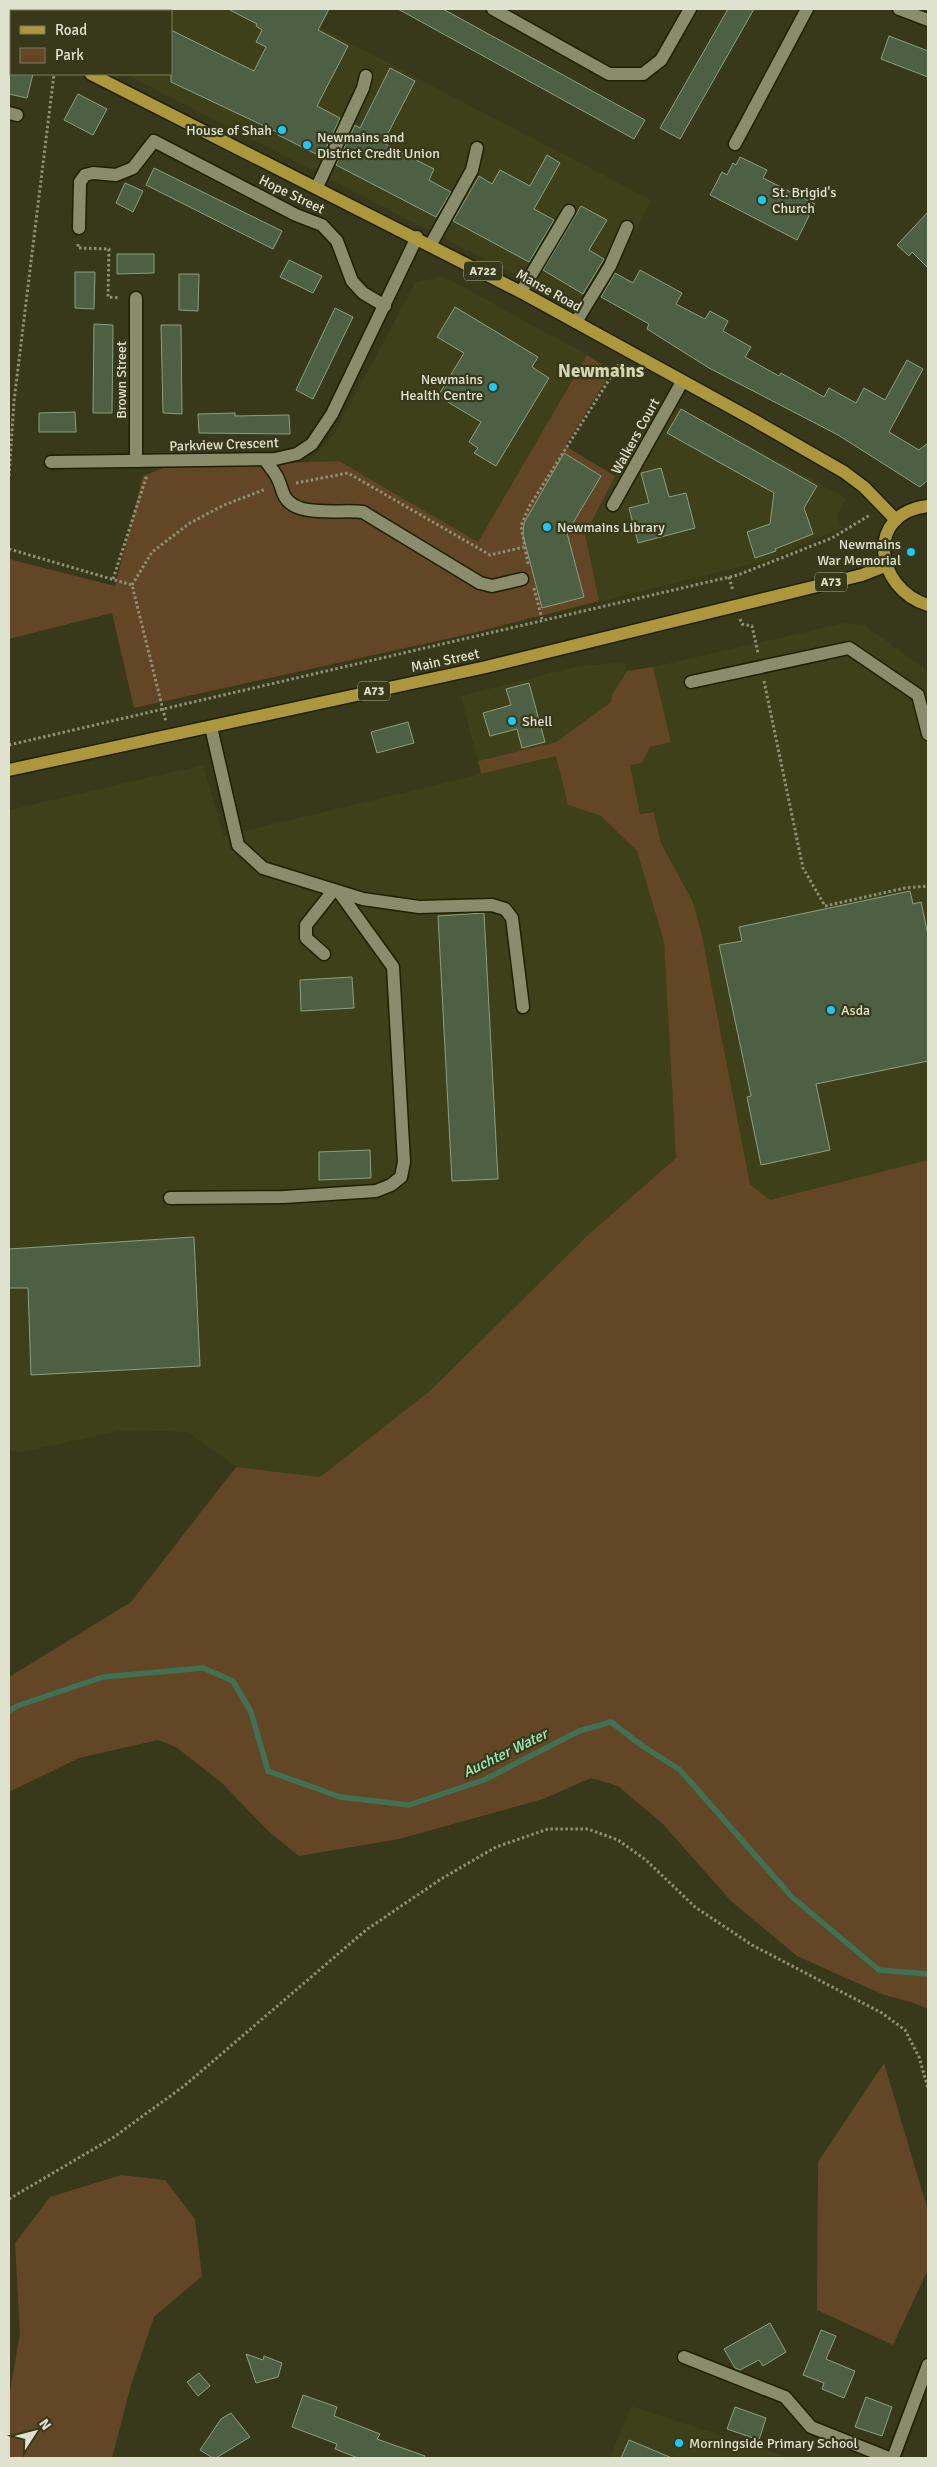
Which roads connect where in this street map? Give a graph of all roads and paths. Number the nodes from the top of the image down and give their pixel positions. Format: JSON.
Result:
{"nodes":[{"id":1,"x":493,"y":9,"type":"edge"},
{"id":2,"x":690,"y":9,"type":"edge"},
{"id":3,"x":807,"y":9,"type":"edge"},
{"id":4,"x":899,"y":9,"type":"edge"},
{"id":5,"x":926,"y":16,"type":"edge"},
{"id":6,"x":54,"y":75,"type":"edge"},
{"id":7,"x":366,"y":76,"type":"dead end"},
{"id":8,"x":105,"y":77,"type":"edge"},
{"id":9,"x":735,"y":144,"type":"dead end"},
{"id":10,"x":477,"y":148,"type":"dead end"},
{"id":11,"x":317,"y":187,"type":"junction"},
{"id":12,"x":569,"y":211,"type":"dead end"},
{"id":13,"x":627,"y":227,"type":"dead end"},
{"id":14,"x":78,"y":228,"type":"joint"},
{"id":15,"x":417,"y":237,"type":"junction"},
{"id":16,"x":430,"y":244,"type":"junction"},
{"id":17,"x":521,"y":292,"type":"junction"},
{"id":18,"x":136,"y":298,"type":"joint"},
{"id":19,"x":385,"y":306,"type":"junction"},
{"id":20,"x":576,"y":322,"type":"junction"},
{"id":21,"x":627,"y":350,"type":"junction"},
{"id":22,"x":682,"y":382,"type":"junction"},
{"id":23,"x":265,"y":460,"type":"junction"},
{"id":24,"x":136,"y":461,"type":"junction"},
{"id":25,"x":152,"y":461,"type":"junction"},
{"id":26,"x":51,"y":462,"type":"dead end"},
{"id":27,"x":9,"y":476,"type":"edge"},
{"id":28,"x":613,"y":505,"type":"dead end"},
{"id":29,"x":928,"y":506,"type":"edge"},
{"id":30,"x":883,"y":507,"type":"junction"},
{"id":31,"x":896,"y":520,"type":"junction"},
{"id":32,"x":9,"y":549,"type":"edge"},
{"id":33,"x":528,"y":565,"type":"dead end"},
{"id":34,"x":885,"y":566,"type":"junction"},
{"id":35,"x":729,"y":577,"type":"junction"},
{"id":36,"x":113,"y":579,"type":"junction"},
{"id":37,"x":527,"y":581,"type":"joint"},
{"id":38,"x":736,"y":604,"type":"junction"},
{"id":39,"x":928,"y":605,"type":"edge"},
{"id":40,"x":542,"y":619,"type":"junction"},
{"id":41,"x":761,"y":667,"type":"junction"},
{"id":42,"x":692,"y":682,"type":"dead end"},
{"id":43,"x":163,"y":708,"type":"junction"},
{"id":44,"x":210,"y":727,"type":"junction"},
{"id":45,"x":928,"y":734,"type":"edge"},
{"id":46,"x":170,"y":736,"type":"junction"},
{"id":47,"x":9,"y":744,"type":"edge"},
{"id":48,"x":9,"y":770,"type":"edge"},
{"id":49,"x":928,"y":886,"type":"edge"},
{"id":50,"x":336,"y":892,"type":"junction"},
{"id":51,"x":324,"y":954,"type":"dead end"},
{"id":52,"x":523,"y":1007,"type":"dead end"},
{"id":53,"x":170,"y":1198,"type":"dead end"},
{"id":54,"x":928,"y":2088,"type":"edge"},
{"id":55,"x":9,"y":2199,"type":"edge"},
{"id":56,"x":684,"y":2357,"type":"dead end"},
{"id":57,"x":928,"y":2365,"type":"edge"},
{"id":58,"x":891,"y":2458,"type":"edge"}],
"edges":[{"from":1,"to":2,"type":"street"},
{"from":3,"to":9,"type":"street"},
{"from":4,"to":5,"type":"street"},
{"from":6,"to":27,"type":"path"},
{"from":7,"to":11,"type":"street"},
{"from":8,"to":11,"type":"main road","name":"Manse Road","number":"A722"},
{"from":10,"to":16,"type":"street"},
{"from":11,"to":15,"type":"main road","name":"Manse Road","number":"A722"},
{"from":12,"to":17,"type":"street"},
{"from":13,"to":20,"type":"street"},
{"from":14,"to":18,"type":"path"},
{"from":14,"to":19,"type":"street","name":"Hope Street"},
{"from":15,"to":16,"type":"main road","name":"Manse Road","number":"A722"},
{"from":15,"to":19,"type":"street","name":"Parkview Crescent"},
{"from":16,"to":17,"type":"main road","name":"Manse Road","number":"A722"},
{"from":17,"to":20,"type":"main road","name":"Manse Road","number":"A722"},
{"from":18,"to":24,"type":"street","name":"Brown Street"},
{"from":19,"to":23,"type":"street","name":"Parkview Crescent"},
{"from":20,"to":21,"type":"main road","name":"Manse Road","number":"A722"},
{"from":21,"to":22,"type":"main road","name":"Manse Road","number":"A722"},
{"from":21,"to":33,"type":"path"},
{"from":22,"to":28,"type":"street","name":"Walkers Court"},
{"from":22,"to":30,"type":"main road","name":"Manse Road","number":"A722"},
{"from":23,"to":25,"type":"street","name":"Parkview Crescent"},
{"from":23,"to":37,"type":"street"},
{"from":24,"to":25,"type":"street","name":"Parkview Crescent"},
{"from":24,"to":26,"type":"street","name":"Parkview Crescent"},
{"from":25,"to":36,"type":"path"},
{"from":29,"to":31,"type":"main road"},
{"from":30,"to":31,"type":"main road","name":"Manse Road","number":"A722"},
{"from":30,"to":35,"type":"path"},
{"from":31,"to":34,"type":"main road"},
{"from":32,"to":36,"type":"path"},
{"from":34,"to":38,"type":"main road","name":"Main Street","number":"A73"},
{"from":34,"to":39,"type":"main road"},
{"from":35,"to":38,"type":"path"},
{"from":35,"to":40,"type":"path"},
{"from":36,"to":43,"type":"path"},
{"from":37,"to":40,"type":"path"},
{"from":38,"to":41,"type":"path"},
{"from":38,"to":44,"type":"main road","name":"Main Street","number":"A73"},
{"from":40,"to":43,"type":"path"},
{"from":41,"to":42,"type":"street"},
{"from":41,"to":45,"type":"street"},
{"from":41,"to":49,"type":"path"},
{"from":43,"to":46,"type":"path"},
{"from":43,"to":47,"type":"path"},
{"from":44,"to":46,"type":"main road","name":"Main Street","number":"A73"},
{"from":44,"to":50,"type":"street"},
{"from":46,"to":48,"type":"main road","name":"Main Street","number":"A73"},
{"from":50,"to":51,"type":"street"},
{"from":50,"to":52,"type":"street"},
{"from":50,"to":53,"type":"street"},
{"from":54,"to":55,"type":"path"},
{"from":56,"to":58,"type":"street"},
{"from":57,"to":58,"type":"street"}]}
